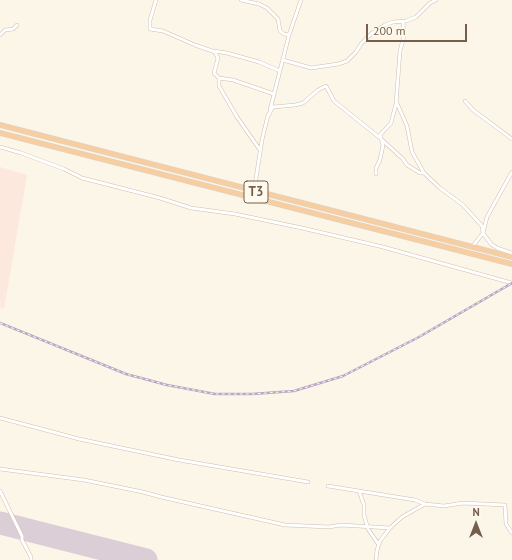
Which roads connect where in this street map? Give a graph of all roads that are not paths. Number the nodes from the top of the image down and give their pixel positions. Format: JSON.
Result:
{"nodes":[{"id":1,"x":156,"y":0,"type":"edge"},
{"id":2,"x":241,"y":0,"type":"edge"},
{"id":3,"x":301,"y":0,"type":"edge"},
{"id":4,"x":436,"y":0,"type":"edge"},
{"id":5,"x":403,"y":21,"type":"junction"},
{"id":6,"x":17,"y":25,"type":"dead end"},
{"id":7,"x":0,"y":35,"type":"edge"},
{"id":8,"x":289,"y":35,"type":"junction"},
{"id":9,"x":210,"y":50,"type":"junction"},
{"id":10,"x":283,"y":60,"type":"junction"},
{"id":11,"x":280,"y":71,"type":"junction"},
{"id":12,"x":219,"y":78,"type":"junction"},
{"id":13,"x":274,"y":94,"type":"junction"},
{"id":14,"x":396,"y":101,"type":"junction"},
{"id":15,"x":464,"y":101,"type":"dead end"},
{"id":16,"x":268,"y":116,"type":"junction"},
{"id":17,"x":0,"y":125,"type":"edge"},
{"id":18,"x":0,"y":133,"type":"edge"},
{"id":19,"x":380,"y":138,"type":"junction"},
{"id":20,"x":512,"y":139,"type":"edge"},
{"id":21,"x":0,"y":147,"type":"edge"},
{"id":22,"x":260,"y":151,"type":"junction"},
{"id":23,"x":512,"y":172,"type":"edge"},
{"id":24,"x":424,"y":173,"type":"junction"},
{"id":25,"x":376,"y":174,"type":"dead end"},
{"id":26,"x":254,"y":191,"type":"junction"},
{"id":27,"x":483,"y":233,"type":"junction"},
{"id":28,"x":472,"y":247,"type":"junction"},
{"id":29,"x":512,"y":253,"type":"edge"},
{"id":30,"x":512,"y":257,"type":"edge"},
{"id":31,"x":512,"y":264,"type":"edge"},
{"id":32,"x":512,"y":282,"type":"edge"},
{"id":33,"x":0,"y":418,"type":"edge"},
{"id":34,"x":0,"y":469,"type":"edge"},
{"id":35,"x":308,"y":482,"type":"dead end"},
{"id":36,"x":328,"y":486,"type":"dead end"},
{"id":37,"x":0,"y":491,"type":"edge"},
{"id":38,"x":359,"y":491,"type":"junction"},
{"id":39,"x":425,"y":504,"type":"junction"},
{"id":40,"x":368,"y":527,"type":"junction"},
{"id":41,"x":390,"y":528,"type":"junction"},
{"id":42,"x":512,"y":533,"type":"edge"},
{"id":43,"x":379,"y":545,"type":"junction"},
{"id":44,"x":31,"y":560,"type":"edge"},
{"id":45,"x":376,"y":560,"type":"edge"}],
"edges":[{"from":1,"to":9,"type":"street"},
{"from":2,"to":8,"type":"street"},
{"from":3,"to":8,"type":"street"},
{"from":4,"to":5,"type":"street"},
{"from":5,"to":10,"type":"street"},
{"from":5,"to":14,"type":"street"},
{"from":6,"to":7,"type":"street"},
{"from":8,"to":10,"type":"street"},
{"from":9,"to":11,"type":"street"},
{"from":9,"to":12,"type":"street"},
{"from":10,"to":11,"type":"street"},
{"from":11,"to":13,"type":"street"},
{"from":12,"to":13,"type":"street"},
{"from":12,"to":22,"type":"street"},
{"from":13,"to":16,"type":"street"},
{"from":14,"to":19,"type":"street"},
{"from":14,"to":24,"type":"street"},
{"from":15,"to":20,"type":"street"},
{"from":16,"to":19,"type":"street"},
{"from":16,"to":22,"type":"street"},
{"from":17,"to":26,"type":"highway","number":"T3"},
{"from":18,"to":31,"type":"highway","number":"T3"},
{"from":19,"to":24,"type":"street"},
{"from":19,"to":25,"type":"street"},
{"from":21,"to":32,"type":"street"},
{"from":22,"to":26,"type":"street"},
{"from":23,"to":27,"type":"street"},
{"from":24,"to":27,"type":"street"},
{"from":26,"to":28,"type":"highway","number":"T3"},
{"from":27,"to":28,"type":"street"},
{"from":27,"to":29,"type":"street"},
{"from":28,"to":30,"type":"highway","number":"T3"},
{"from":33,"to":35,"type":"street"},
{"from":34,"to":40,"type":"street"},
{"from":36,"to":38,"type":"street"},
{"from":37,"to":44,"type":"street"},
{"from":38,"to":39,"type":"street"},
{"from":38,"to":40,"type":"street"},
{"from":39,"to":41,"type":"street"},
{"from":39,"to":42,"type":"street"},
{"from":40,"to":41,"type":"street"},
{"from":40,"to":43,"type":"street"},
{"from":41,"to":43,"type":"street"},
{"from":43,"to":45,"type":"street"}]}
